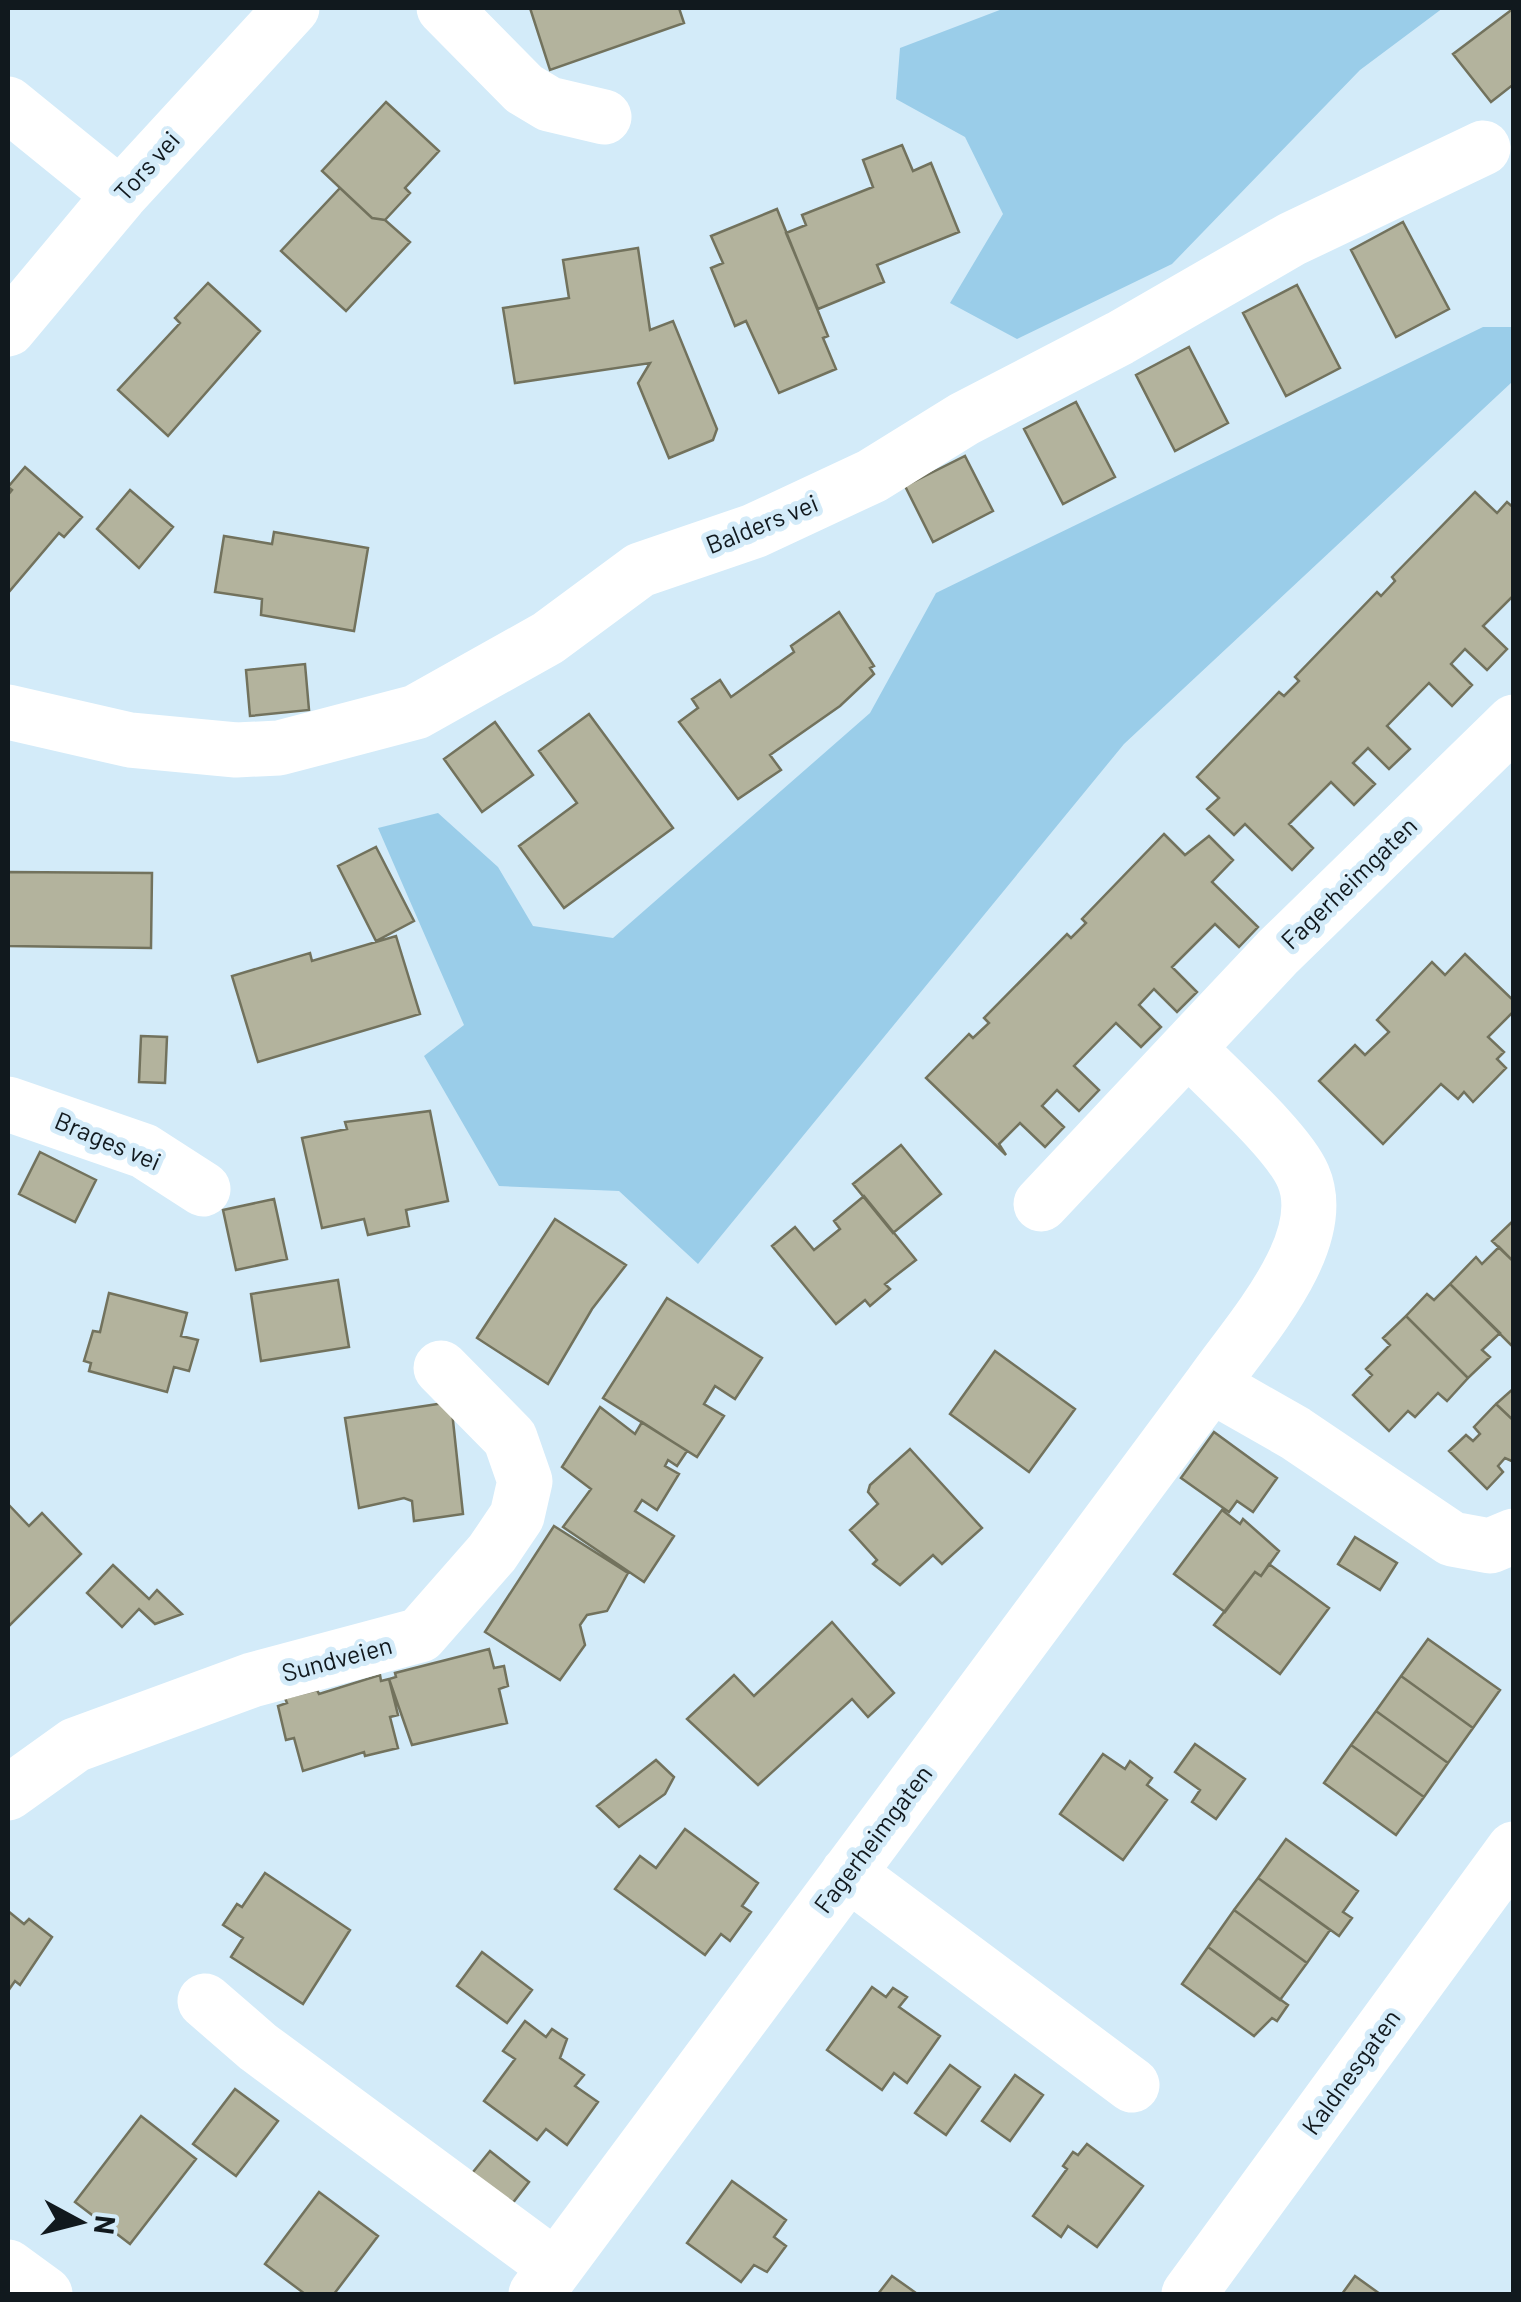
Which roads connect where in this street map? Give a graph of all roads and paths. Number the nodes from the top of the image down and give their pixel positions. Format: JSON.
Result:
{"nodes":[{"id":1,"x":292,"y":8,"type":"edge"},
{"id":2,"x":444,"y":8,"type":"edge"},
{"id":3,"x":8,"y":104,"type":"edge"},
{"id":4,"x":604,"y":117,"type":"dead end"},
{"id":5,"x":1483,"y":148,"type":"dead end"},
{"id":6,"x":120,"y":195,"type":"junction"},
{"id":7,"x":8,"y":328,"type":"edge"},
{"id":8,"x":8,"y":712,"type":"edge"},
{"id":9,"x":1514,"y":722,"type":"edge"},
{"id":10,"x":1190,"y":1050,"type":"junction"},
{"id":11,"x":8,"y":1104,"type":"edge"},
{"id":12,"x":202,"y":1189,"type":"dead end"},
{"id":13,"x":1041,"y":1204,"type":"dead end"},
{"id":14,"x":441,"y":1368,"type":"dead end"},
{"id":15,"x":1211,"y":1385,"type":"junction"},
{"id":16,"x":1514,"y":1536,"type":"edge"},
{"id":17,"x":8,"y":1793,"type":"edge"},
{"id":18,"x":1514,"y":1849,"type":"edge"},
{"id":19,"x":848,"y":1873,"type":"junction"},
{"id":20,"x":204,"y":2001,"type":"dead end"},
{"id":21,"x":1132,"y":2085,"type":"dead end"},
{"id":22,"x":8,"y":2268,"type":"edge"},
{"id":23,"x":546,"y":2281,"type":"edge"},
{"id":24,"x":45,"y":2294,"type":"edge"},
{"id":25,"x":1189,"y":2294,"type":"edge"}],
"edges":[{"from":1,"to":6,"type":"street","name":"Tors vei"},
{"from":2,"to":4,"type":"street"},
{"from":3,"to":6,"type":"street"},
{"from":5,"to":8,"type":"street","name":"Balders vei"},
{"from":6,"to":7,"type":"street","name":"Tors vei"},
{"from":9,"to":10,"type":"street","name":"Fagerheimgaten"},
{"from":10,"to":13,"type":"street","name":"Fagerheimgaten"},
{"from":10,"to":15,"type":"street","name":"Fagerheimgaten"},
{"from":11,"to":12,"type":"street","name":"Brages vei"},
{"from":14,"to":17,"type":"street","name":"Sundveien"},
{"from":15,"to":16,"type":"street"},
{"from":15,"to":19,"type":"street","name":"Fagerheimgaten"},
{"from":18,"to":25,"type":"street","name":"Kaldnesgaten"},
{"from":19,"to":21,"type":"street"},
{"from":19,"to":23,"type":"street","name":"Fagerheimgaten"},
{"from":20,"to":23,"type":"street"},
{"from":22,"to":24,"type":"street"}]}
